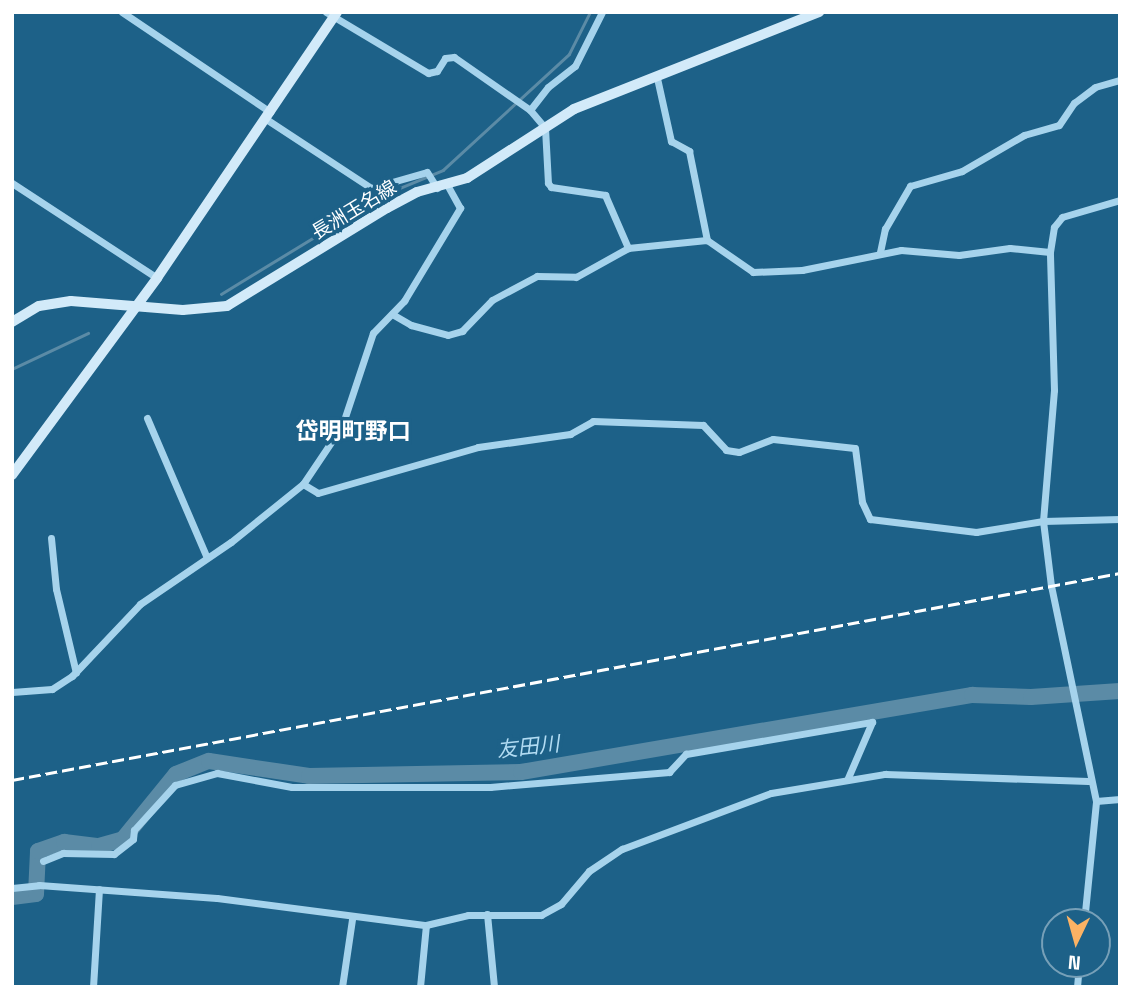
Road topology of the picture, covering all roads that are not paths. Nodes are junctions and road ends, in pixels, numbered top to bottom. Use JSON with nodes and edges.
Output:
{"nodes":[{"id":1,"x":122,"y":12,"type":"edge"},
{"id":2,"x":602,"y":12,"type":"edge"},
{"id":3,"x":819,"y":12,"type":"edge"},
{"id":4,"x":332,"y":14,"type":"edge"},
{"id":5,"x":657,"y":78,"type":"junction"},
{"id":6,"x":1120,"y":80,"type":"edge"},
{"id":7,"x":530,"y":110,"type":"junction"},
{"id":8,"x":268,"y":116,"type":"junction"},
{"id":9,"x":545,"y":128,"type":"junction"},
{"id":10,"x":436,"y":182,"type":"junction"},
{"id":11,"x":12,"y":183,"type":"edge"},
{"id":12,"x":1120,"y":200,"type":"edge"},
{"id":13,"x":707,"y":240,"type":"junction"},
{"id":14,"x":628,"y":248,"type":"junction"},
{"id":15,"x":880,"y":252,"type":"junction"},
{"id":16,"x":1050,"y":252,"type":"junction"},
{"id":17,"x":157,"y":278,"type":"junction"},
{"id":18,"x":136,"y":306,"type":"junction"},
{"id":19,"x":392,"y":314,"type":"junction"},
{"id":20,"x":12,"y":322,"type":"edge"},
{"id":21,"x":147,"y":418,"type":"dead end"},
{"id":22,"x":12,"y":475,"type":"edge"},
{"id":23,"x":303,"y":484,"type":"junction"},
{"id":24,"x":1120,"y":519,"type":"edge"},
{"id":25,"x":1043,"y":521,"type":"junction"},
{"id":26,"x":51,"y":537,"type":"dead end"},
{"id":27,"x":207,"y":558,"type":"junction"},
{"id":28,"x":76,"y":673,"type":"junction"},
{"id":29,"x":12,"y":692,"type":"edge"},
{"id":30,"x":847,"y":780,"type":"junction"},
{"id":31,"x":1088,"y":781,"type":"junction"},
{"id":32,"x":1120,"y":799,"type":"edge"},
{"id":33,"x":1096,"y":801,"type":"junction"},
{"id":34,"x":43,"y":861,"type":"dead end"},
{"id":35,"x":12,"y":888,"type":"edge"},
{"id":36,"x":99,"y":889,"type":"junction"},
{"id":37,"x":1085,"y":908,"type":"edge"},
{"id":38,"x":487,"y":914,"type":"junction"},
{"id":39,"x":352,"y":919,"type":"junction"},
{"id":40,"x":426,"y":925,"type":"junction"},
{"id":41,"x":93,"y":987,"type":"edge"},
{"id":42,"x":342,"y":987,"type":"edge"},
{"id":43,"x":420,"y":987,"type":"edge"},
{"id":44,"x":494,"y":987,"type":"edge"}],
"edges":[{"from":1,"to":8,"type":"street"},
{"from":2,"to":7,"type":"street"},
{"from":3,"to":5,"type":"main road","name":"長洲玉名線"},
{"from":4,"to":7,"type":"street"},
{"from":4,"to":8,"type":"main road"},
{"from":5,"to":9,"type":"main road","name":"長洲玉名線"},
{"from":5,"to":13,"type":"street"},
{"from":6,"to":15,"type":"street"},
{"from":7,"to":9,"type":"street"},
{"from":8,"to":10,"type":"street"},
{"from":8,"to":17,"type":"main road"},
{"from":9,"to":10,"type":"main road","name":"長洲玉名線"},
{"from":9,"to":14,"type":"street"},
{"from":10,"to":18,"type":"main road","name":"長洲玉名線"},
{"from":10,"to":19,"type":"street"},
{"from":11,"to":17,"type":"street"},
{"from":12,"to":16,"type":"street"},
{"from":13,"to":14,"type":"street"},
{"from":13,"to":15,"type":"street"},
{"from":14,"to":19,"type":"street"},
{"from":15,"to":16,"type":"street"},
{"from":16,"to":25,"type":"street"},
{"from":17,"to":18,"type":"main road"},
{"from":18,"to":20,"type":"main road","name":"長洲玉名線"},
{"from":18,"to":22,"type":"main road"},
{"from":19,"to":23,"type":"street"},
{"from":21,"to":27,"type":"street"},
{"from":23,"to":25,"type":"street"},
{"from":23,"to":27,"type":"street"},
{"from":24,"to":25,"type":"street"},
{"from":25,"to":31,"type":"street"},
{"from":26,"to":28,"type":"street"},
{"from":27,"to":28,"type":"street"},
{"from":28,"to":29,"type":"street"},
{"from":30,"to":31,"type":"street"},
{"from":30,"to":34,"type":"street"},
{"from":30,"to":38,"type":"street"},
{"from":31,"to":33,"type":"street"},
{"from":32,"to":33,"type":"street"},
{"from":33,"to":37,"type":"street"},
{"from":35,"to":36,"type":"street"},
{"from":36,"to":39,"type":"street"},
{"from":36,"to":41,"type":"street"},
{"from":38,"to":40,"type":"street"},
{"from":38,"to":44,"type":"street"},
{"from":39,"to":40,"type":"street"},
{"from":39,"to":42,"type":"street"},
{"from":40,"to":43,"type":"street"}]}
